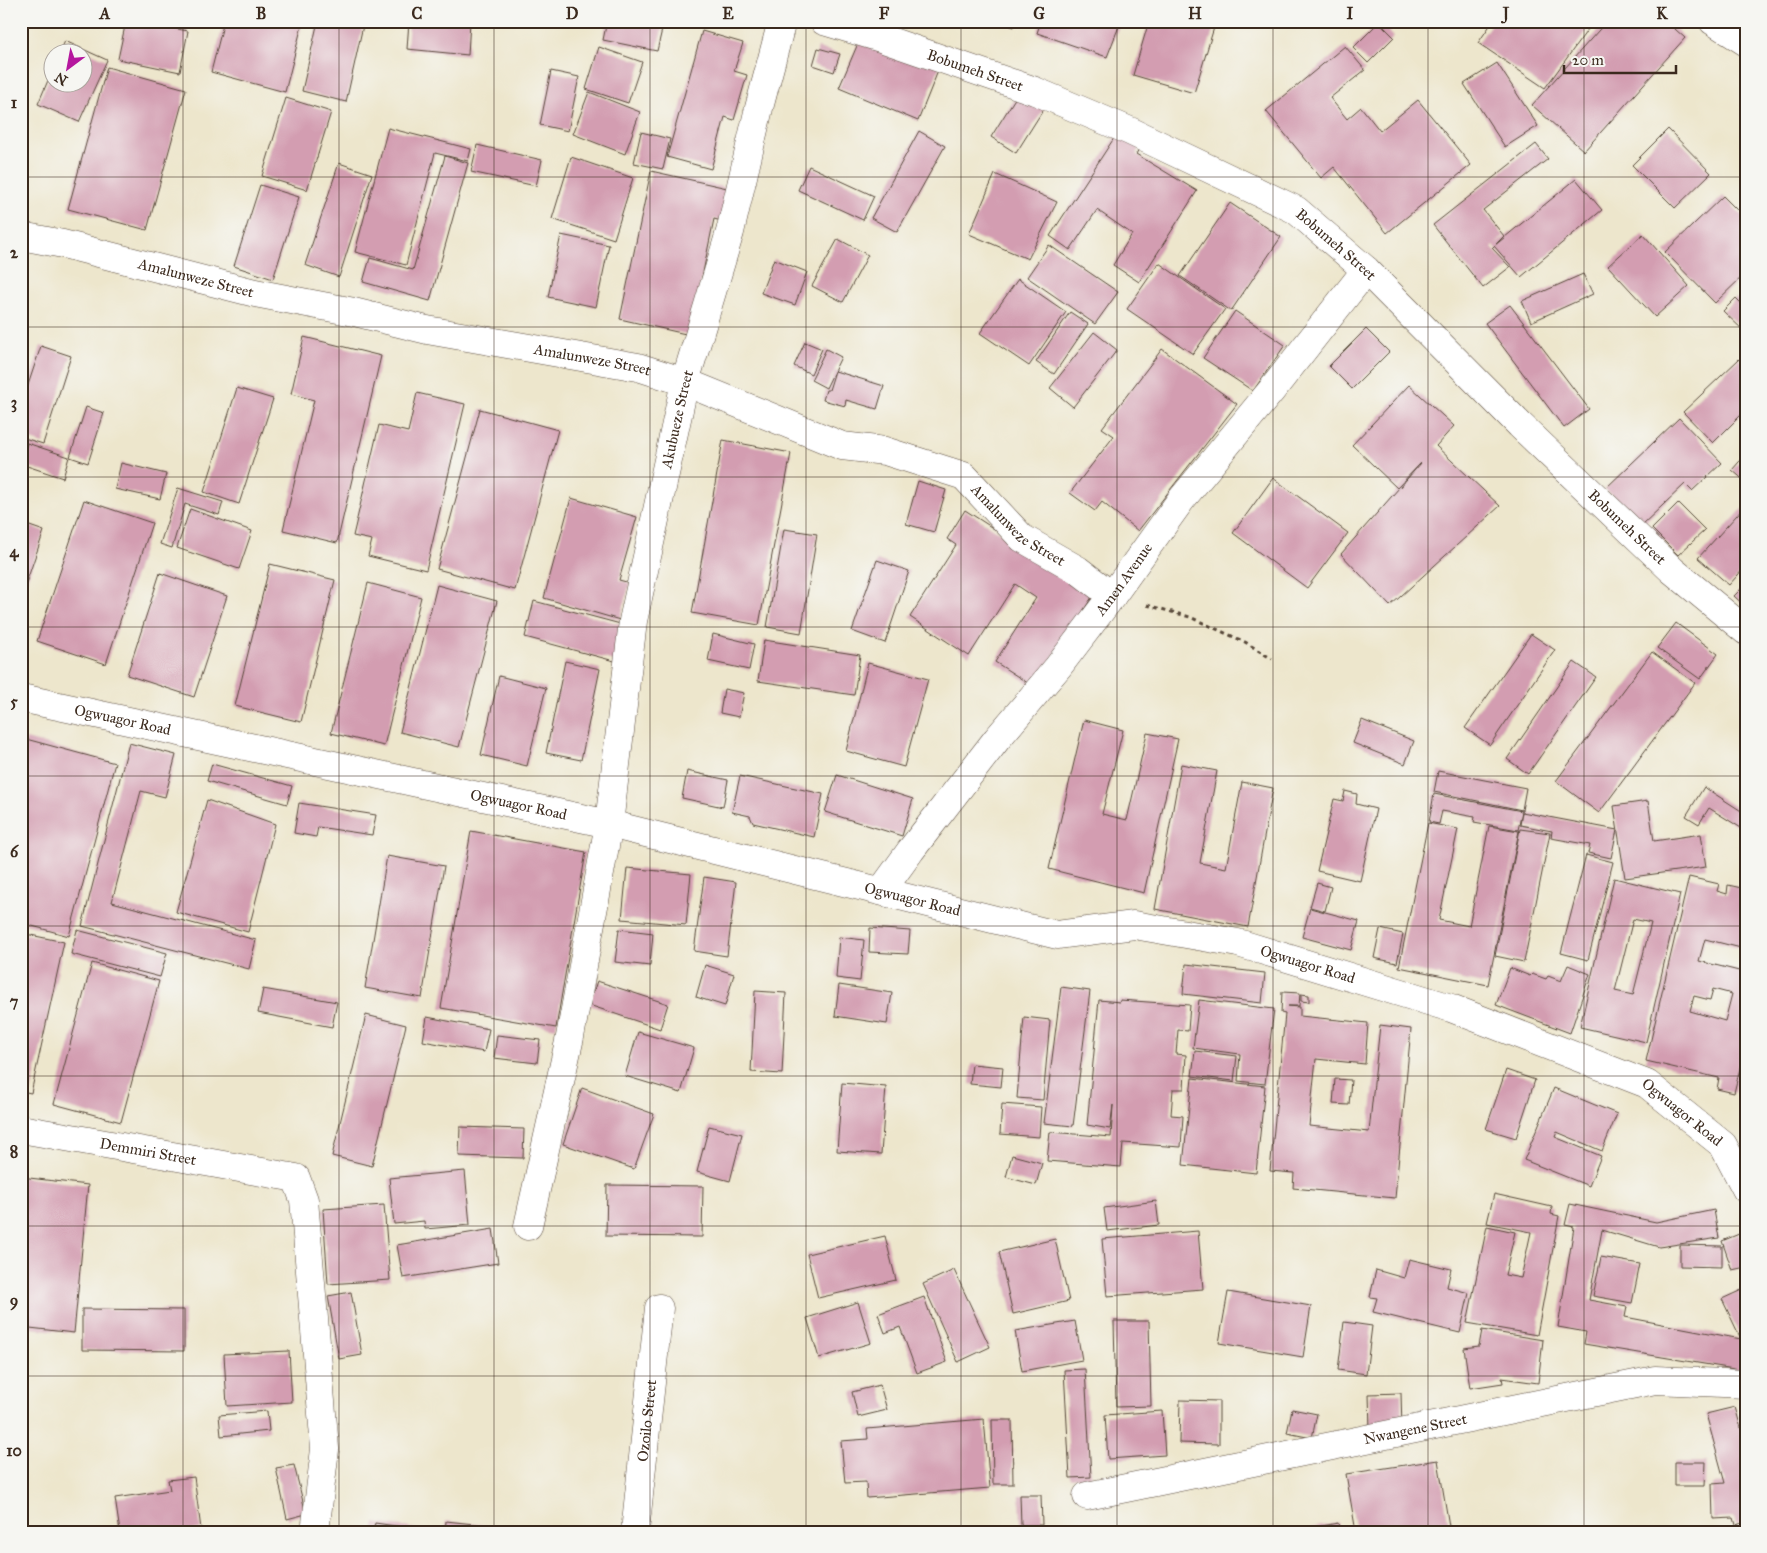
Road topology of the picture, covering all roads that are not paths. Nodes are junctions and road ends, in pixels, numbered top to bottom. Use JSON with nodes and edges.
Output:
{"nodes":[{"id":1,"x":782,"y":21,"type":"edge"},
{"id":2,"x":824,"y":21,"type":"edge"},
{"id":3,"x":1713,"y":21,"type":"edge"},
{"id":4,"x":1746,"y":42,"type":"edge"},
{"id":5,"x":22,"y":239,"type":"edge"},
{"id":6,"x":1366,"y":270,"type":"junction"},
{"id":7,"x":685,"y":382,"type":"junction"},
{"id":8,"x":1112,"y":596,"type":"junction"},
{"id":9,"x":1746,"y":631,"type":"edge"},
{"id":10,"x":21,"y":698,"type":"edge"},
{"id":11,"x":609,"y":824,"type":"junction"},
{"id":12,"x":882,"y":890,"type":"junction"},
{"id":13,"x":21,"y":1129,"type":"edge"},
{"id":14,"x":1746,"y":1190,"type":"edge"},
{"id":15,"x":528,"y":1226,"type":"dead end"},
{"id":16,"x":660,"y":1308,"type":"dead end"},
{"id":17,"x":1746,"y":1384,"type":"edge"},
{"id":18,"x":1087,"y":1496,"type":"dead end"},
{"id":19,"x":315,"y":1532,"type":"edge"},
{"id":20,"x":635,"y":1532,"type":"edge"}],
"edges":[{"from":1,"to":7,"type":"street","name":"Akubueze Street"},
{"from":2,"to":6,"type":"street","name":"Bobumeh Street"},
{"from":3,"to":4,"type":"street"},
{"from":5,"to":7,"type":"street","name":"Amalunweze Street"},
{"from":6,"to":8,"type":"street","name":"Amen Avenue"},
{"from":6,"to":9,"type":"street","name":"Bobumeh Street"},
{"from":7,"to":8,"type":"street","name":"Amalunweze Street"},
{"from":7,"to":11,"type":"street","name":"Akubueze Street"},
{"from":8,"to":12,"type":"street","name":"Amen Avenue"},
{"from":10,"to":11,"type":"street","name":"Ogwuagor Road"},
{"from":11,"to":12,"type":"street","name":"Ogwuagor Road"},
{"from":11,"to":15,"type":"street","name":"Akubueze Street"},
{"from":12,"to":14,"type":"street","name":"Ogwuagor Road"},
{"from":13,"to":19,"type":"street","name":"Demmiri Street"},
{"from":16,"to":20,"type":"street","name":"Ozoilo Street"},
{"from":17,"to":18,"type":"street","name":"Nwangene Street"}]}
